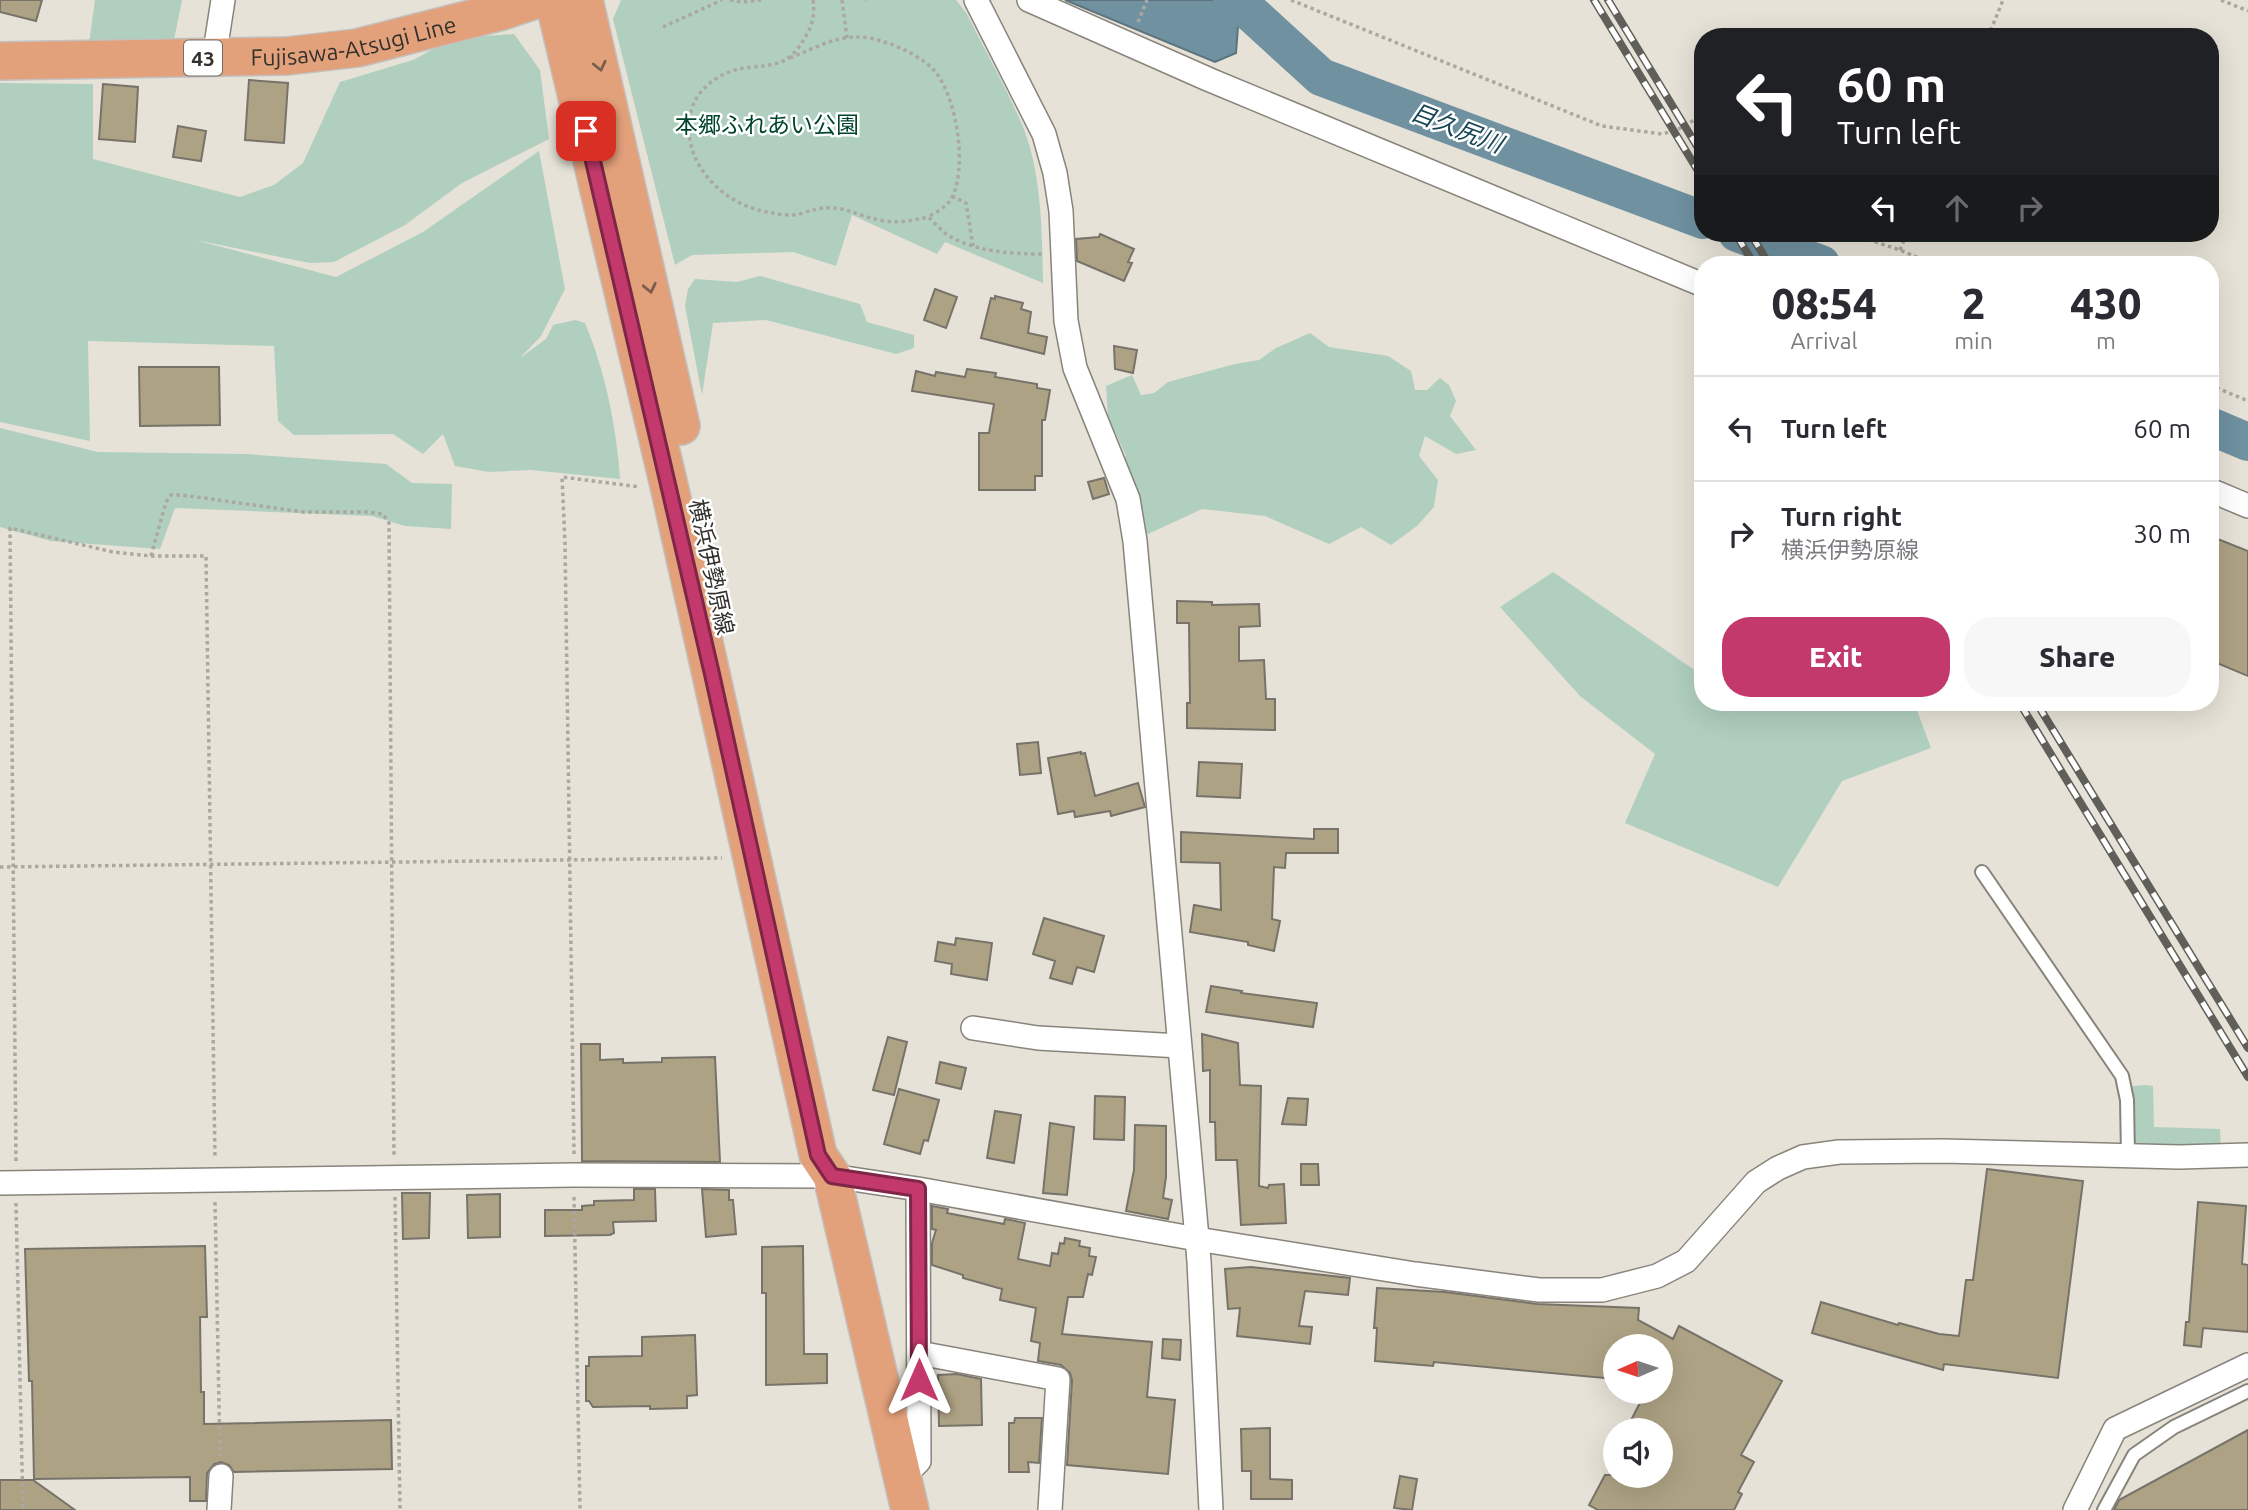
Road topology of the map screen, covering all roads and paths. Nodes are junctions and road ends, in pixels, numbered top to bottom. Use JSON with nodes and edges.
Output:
{"nodes":[{"id":1,"x":223,"y":0,"type":"edge"},
{"id":2,"x":535,"y":0,"type":"edge"},
{"id":3,"x":554,"y":0,"type":"edge"},
{"id":4,"x":584,"y":0,"type":"edge"},
{"id":5,"x":722,"y":0,"type":"edge"},
{"id":6,"x":730,"y":0,"type":"edge"},
{"id":7,"x":762,"y":0,"type":"edge"},
{"id":8,"x":813,"y":0,"type":"edge"},
{"id":9,"x":842,"y":0,"type":"edge"},
{"id":10,"x":976,"y":0,"type":"edge"},
{"id":11,"x":1029,"y":0,"type":"edge"},
{"id":12,"x":1147,"y":0,"type":"edge"},
{"id":13,"x":1291,"y":0,"type":"edge"},
{"id":14,"x":2003,"y":0,"type":"edge"},
{"id":15,"x":2221,"y":0,"type":"edge"},
{"id":16,"x":2248,"y":11,"type":"edge"},
{"id":17,"x":1138,"y":22,"type":"dead end"},
{"id":18,"x":663,"y":27,"type":"dead end"},
{"id":19,"x":1992,"y":28,"type":"edge"},
{"id":20,"x":847,"y":38,"type":"junction"},
{"id":21,"x":214,"y":58,"type":"junction"},
{"id":22,"x":0,"y":61,"type":"edge"},
{"id":23,"x":782,"y":62,"type":"junction"},
{"id":24,"x":1694,"y":120,"type":"edge"},
{"id":25,"x":952,"y":197,"type":"junction"},
{"id":26,"x":928,"y":217,"type":"junction"},
{"id":27,"x":1876,"y":242,"type":"edge"},
{"id":28,"x":1903,"y":242,"type":"edge"},
{"id":29,"x":973,"y":246,"type":"junction"},
{"id":30,"x":1900,"y":250,"type":"junction"},
{"id":31,"x":1051,"y":254,"type":"dead end"},
{"id":32,"x":1914,"y":256,"type":"edge"},
{"id":33,"x":1694,"y":281,"type":"edge"},
{"id":34,"x":2219,"y":389,"type":"edge"},
{"id":35,"x":2248,"y":401,"type":"edge"},
{"id":36,"x":670,"y":490,"type":"junction"},
{"id":37,"x":2219,"y":494,"type":"edge"},
{"id":38,"x":2248,"y":506,"type":"edge"},
{"id":39,"x":151,"y":556,"type":"junction"},
{"id":40,"x":754,"y":858,"type":"junction"},
{"id":41,"x":569,"y":859,"type":"junction"},
{"id":42,"x":390,"y":862,"type":"junction"},
{"id":43,"x":211,"y":864,"type":"junction"},
{"id":44,"x":0,"y":867,"type":"edge"},
{"id":45,"x":14,"y":867,"type":"junction"},
{"id":46,"x":1982,"y":872,"type":"dead end"},
{"id":47,"x":973,"y":1028,"type":"dead end"},
{"id":48,"x":1180,"y":1045,"type":"junction"},
{"id":49,"x":2244,"y":1155,"type":"edge"},
{"id":50,"x":2128,"y":1156,"type":"junction"},
{"id":51,"x":832,"y":1176,"type":"junction"},
{"id":52,"x":394,"y":1177,"type":"junction"},
{"id":53,"x":215,"y":1180,"type":"junction"},
{"id":54,"x":8,"y":1183,"type":"edge"},
{"id":55,"x":918,"y":1189,"type":"junction"},
{"id":56,"x":1197,"y":1239,"type":"junction"},
{"id":57,"x":919,"y":1353,"type":"junction"},
{"id":58,"x":2248,"y":1365,"type":"edge"},
{"id":59,"x":2248,"y":1391,"type":"edge"},
{"id":60,"x":221,"y":1476,"type":"joint"},
{"id":61,"x":906,"y":1494,"type":"edge"},
{"id":62,"x":23,"y":1510,"type":"edge"},
{"id":63,"x":219,"y":1510,"type":"edge"},
{"id":64,"x":400,"y":1510,"type":"edge"},
{"id":65,"x":1050,"y":1510,"type":"edge"},
{"id":66,"x":1211,"y":1510,"type":"edge"},
{"id":67,"x":2075,"y":1510,"type":"edge"},
{"id":68,"x":2104,"y":1510,"type":"edge"}],
"edges":[{"from":1,"to":21,"type":"street"},
{"from":2,"to":21,"type":"main road","name":"Fujisawa-Atsugi Line","number":"43"},
{"from":3,"to":36,"type":"main road","name":"横浜伊勢原線"},
{"from":4,"to":51,"type":"main road","name":"横浜伊勢原線","one_way":true},
{"from":5,"to":18,"type":"path"},
{"from":6,"to":7,"type":"path"},
{"from":8,"to":23,"type":"path"},
{"from":9,"to":20,"type":"path"},
{"from":10,"to":48,"type":"street"},
{"from":11,"to":33,"type":"street"},
{"from":12,"to":17,"type":"path"},
{"from":13,"to":24,"type":"path"},
{"from":14,"to":19,"type":"path"},
{"from":15,"to":16,"type":"path"},
{"from":20,"to":23,"type":"path"},
{"from":20,"to":25,"type":"path"},
{"from":21,"to":22,"type":"main road","name":"Fujisawa-Atsugi Line","number":"43"},
{"from":23,"to":26,"type":"path"},
{"from":25,"to":26,"type":"path"},
{"from":25,"to":29,"type":"path"},
{"from":26,"to":29,"type":"path"},
{"from":27,"to":30,"type":"path"},
{"from":28,"to":30,"type":"path"},
{"from":29,"to":31,"type":"path"},
{"from":30,"to":32,"type":"path"},
{"from":34,"to":35,"type":"path"},
{"from":36,"to":40,"type":"main road","name":"横浜伊勢原線"},
{"from":36,"to":41,"type":"path"},
{"from":37,"to":38,"type":"street"},
{"from":39,"to":42,"type":"path"},
{"from":39,"to":43,"type":"path"},
{"from":39,"to":45,"type":"path"},
{"from":40,"to":41,"type":"path"},
{"from":40,"to":51,"type":"main road","name":"横浜伊勢原線"},
{"from":41,"to":42,"type":"path"},
{"from":42,"to":43,"type":"path"},
{"from":42,"to":52,"type":"path"},
{"from":43,"to":45,"type":"path"},
{"from":43,"to":53,"type":"path"},
{"from":44,"to":45,"type":"path"},
{"from":45,"to":54,"type":"path"},
{"from":46,"to":50,"type":"lane"},
{"from":47,"to":48,"type":"street"},
{"from":48,"to":56,"type":"street"},
{"from":49,"to":50,"type":"street"},
{"from":50,"to":56,"type":"street"},
{"from":51,"to":52,"type":"street"},
{"from":51,"to":55,"type":"street"},
{"from":51,"to":61,"type":"main road","name":"横浜伊勢原線"},
{"from":52,"to":53,"type":"street"},
{"from":52,"to":64,"type":"path"},
{"from":53,"to":54,"type":"street"},
{"from":53,"to":60,"type":"path"},
{"from":54,"to":62,"type":"path"},
{"from":55,"to":56,"type":"street"},
{"from":55,"to":57,"type":"street"},
{"from":56,"to":66,"type":"street"},
{"from":57,"to":61,"type":"street"},
{"from":57,"to":65,"type":"street"},
{"from":58,"to":67,"type":"street"},
{"from":59,"to":68,"type":"lane"},
{"from":60,"to":63,"type":"street"}]}
